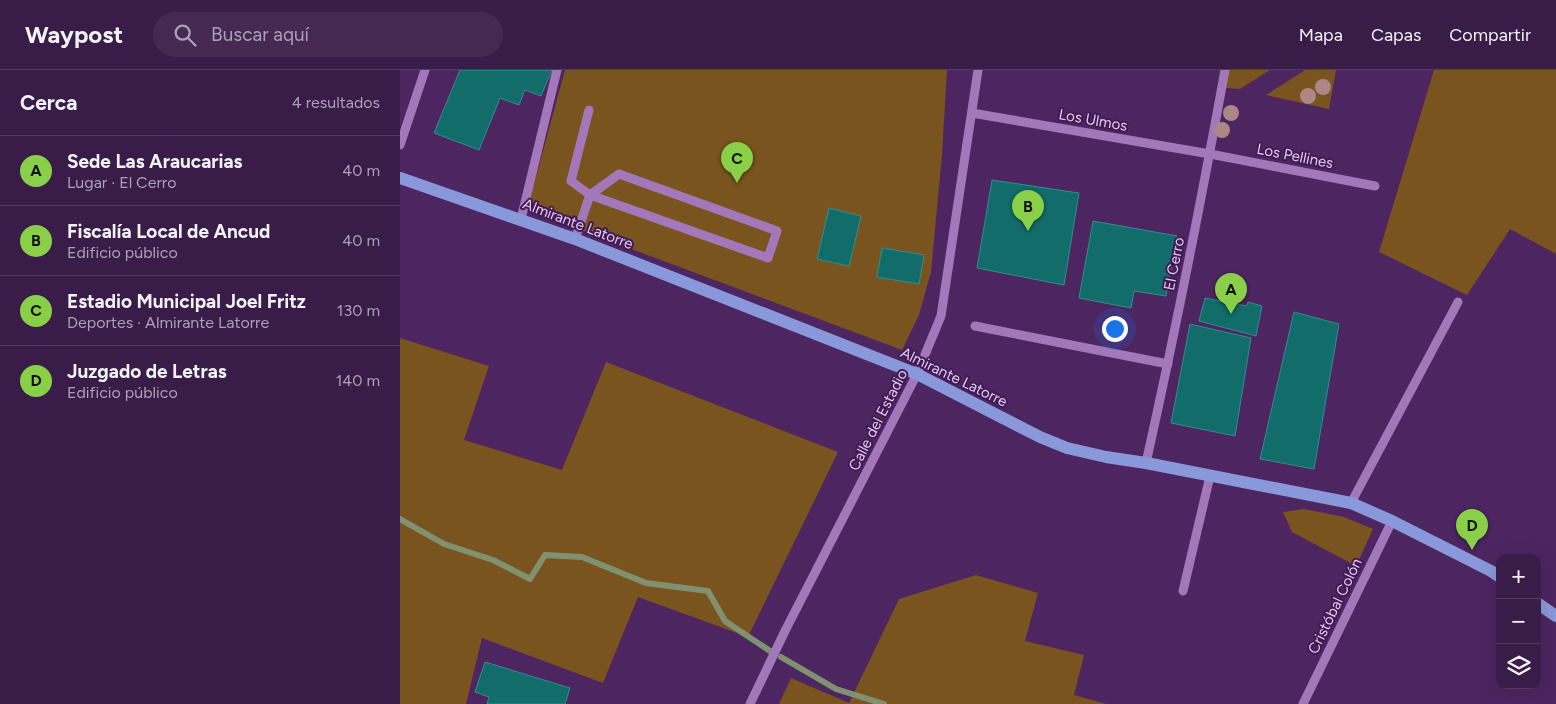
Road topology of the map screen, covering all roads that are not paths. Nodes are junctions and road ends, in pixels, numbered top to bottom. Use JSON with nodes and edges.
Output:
{"nodes":[{"id":1,"x":425,"y":70,"type":"edge"},
{"id":2,"x":557,"y":70,"type":"edge"},
{"id":3,"x":978,"y":70,"type":"edge"},
{"id":4,"x":1225,"y":70,"type":"edge"},
{"id":5,"x":589,"y":110,"type":"dead end"},
{"id":6,"x":972,"y":113,"type":"junction"},
{"id":7,"x":400,"y":145,"type":"edge"},
{"id":8,"x":1210,"y":154,"type":"junction"},
{"id":9,"x":400,"y":178,"type":"edge"},
{"id":10,"x":1375,"y":186,"type":"dead end"},
{"id":11,"x":590,"y":195,"type":"junction"},
{"id":12,"x":521,"y":219,"type":"junction"},
{"id":13,"x":575,"y":239,"type":"junction"},
{"id":14,"x":1458,"y":302,"type":"dead end"},
{"id":15,"x":975,"y":326,"type":"dead end"},
{"id":16,"x":1168,"y":364,"type":"junction"},
{"id":17,"x":917,"y":374,"type":"junction"},
{"id":18,"x":1146,"y":463,"type":"junction"},
{"id":19,"x":1210,"y":476,"type":"junction"},
{"id":20,"x":1351,"y":503,"type":"junction"},
{"id":21,"x":1392,"y":521,"type":"junction"},
{"id":22,"x":1496,"y":574,"type":"edge"},
{"id":23,"x":1184,"y":591,"type":"dead end"},
{"id":24,"x":1541,"y":606,"type":"edge"},
{"id":25,"x":1556,"y":616,"type":"edge"},
{"id":26,"x":750,"y":704,"type":"edge"},
{"id":27,"x":1303,"y":704,"type":"edge"}],
"edges":[{"from":1,"to":7,"type":"street"},
{"from":2,"to":12,"type":"street"},
{"from":3,"to":6,"type":"street","name":"Calle del Estadio"},
{"from":4,"to":8,"type":"street","name":"El Cerro"},
{"from":5,"to":11,"type":"street"},
{"from":6,"to":8,"type":"street","name":"Los Ulmos"},
{"from":6,"to":17,"type":"street","name":"Calle del Estadio"},
{"from":8,"to":10,"type":"street","name":"Los Pellines"},
{"from":8,"to":16,"type":"street","name":"El Cerro"},
{"from":9,"to":12,"type":"main road","name":"Almirante Latorre"},
{"from":11,"to":11,"type":"street"},
{"from":11,"to":13,"type":"street"},
{"from":12,"to":13,"type":"main road","name":"Almirante Latorre"},
{"from":13,"to":17,"type":"main road","name":"Almirante Latorre"},
{"from":14,"to":20,"type":"street"},
{"from":15,"to":16,"type":"street"},
{"from":16,"to":18,"type":"street","name":"El Cerro"},
{"from":17,"to":18,"type":"main road","name":"Almirante Latorre"},
{"from":17,"to":26,"type":"street","name":"Calle del Estadio"},
{"from":18,"to":19,"type":"main road","name":"Almirante Latorre"},
{"from":19,"to":20,"type":"main road","name":"Almirante Latorre"},
{"from":19,"to":23,"type":"street"},
{"from":20,"to":21,"type":"main road","name":"Almirante Latorre"},
{"from":21,"to":22,"type":"main road","name":"Almirante Latorre"},
{"from":21,"to":27,"type":"street","name":"Cristóbal Colón"},
{"from":24,"to":25,"type":"main road"}]}
